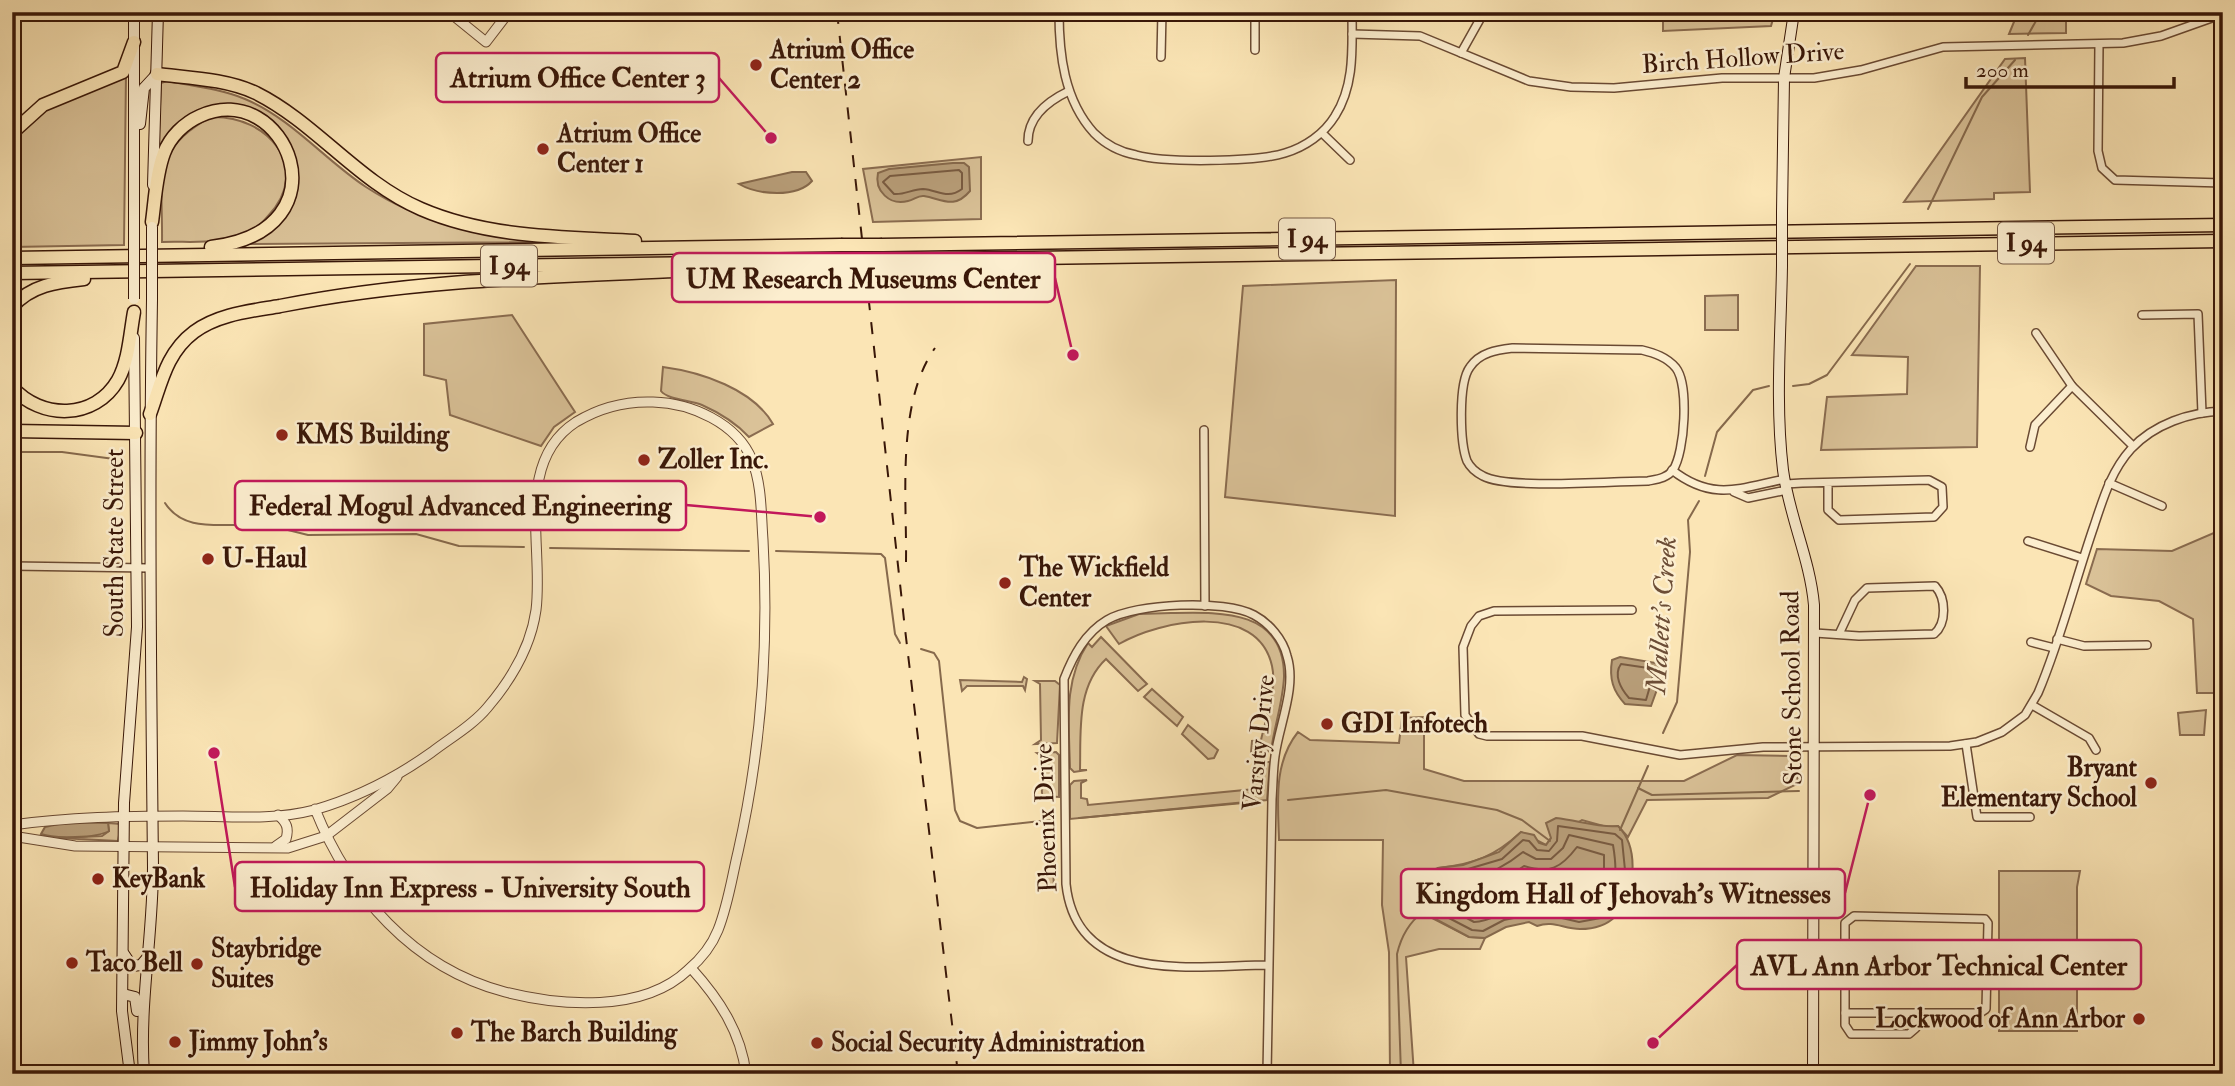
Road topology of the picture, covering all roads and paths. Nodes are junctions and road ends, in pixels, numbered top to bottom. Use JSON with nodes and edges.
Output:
{"nodes":[{"id":1,"x":134,"y":12,"type":"edge"},
{"id":2,"x":158,"y":12,"type":"edge"},
{"id":3,"x":449,"y":12,"type":"edge"},
{"id":4,"x":509,"y":12,"type":"edge"},
{"id":5,"x":1059,"y":12,"type":"edge"},
{"id":6,"x":1161,"y":12,"type":"edge"},
{"id":7,"x":1255,"y":12,"type":"edge"},
{"id":8,"x":1352,"y":12,"type":"edge"},
{"id":9,"x":1484,"y":12,"type":"edge"},
{"id":10,"x":1794,"y":12,"type":"edge"},
{"id":11,"x":2203,"y":12,"type":"edge"},
{"id":12,"x":2223,"y":14,"type":"edge"},
{"id":13,"x":2207,"y":21,"type":"junction"},
{"id":14,"x":1352,"y":34,"type":"junction"},
{"id":15,"x":134,"y":42,"type":"junction"},
{"id":16,"x":2099,"y":44,"type":"junction"},
{"id":17,"x":1255,"y":50,"type":"dead end"},
{"id":18,"x":1461,"y":53,"type":"junction"},
{"id":19,"x":1161,"y":57,"type":"dead end"},
{"id":20,"x":157,"y":74,"type":"junction"},
{"id":21,"x":1784,"y":78,"type":"junction"},
{"id":22,"x":1069,"y":91,"type":"junction"},
{"id":23,"x":12,"y":133,"type":"edge"},
{"id":24,"x":1322,"y":133,"type":"junction"},
{"id":25,"x":1028,"y":141,"type":"dead end"},
{"id":26,"x":135,"y":159,"type":"junction"},
{"id":27,"x":1350,"y":160,"type":"dead end"},
{"id":28,"x":2223,"y":183,"type":"edge"},
{"id":29,"x":152,"y":225,"type":"junction"},
{"id":30,"x":2223,"y":225,"type":"edge"},
{"id":31,"x":2223,"y":241,"type":"edge"},
{"id":32,"x":695,"y":248,"type":"junction"},
{"id":33,"x":12,"y":255,"type":"edge"},
{"id":34,"x":762,"y":262,"type":"junction"},
{"id":35,"x":118,"y":271,"type":"junction"},
{"id":36,"x":12,"y":273,"type":"edge"},
{"id":37,"x":134,"y":305,"type":"junction"},
{"id":38,"x":12,"y":307,"type":"edge"},
{"id":39,"x":2142,"y":315,"type":"dead end"},
{"id":40,"x":2036,"y":333,"type":"dead end"},
{"id":41,"x":2072,"y":386,"type":"junction"},
{"id":42,"x":12,"y":387,"type":"edge"},
{"id":43,"x":2223,"y":411,"type":"edge"},
{"id":44,"x":2202,"y":413,"type":"junction"},
{"id":45,"x":150,"y":414,"type":"junction"},
{"id":46,"x":1204,"y":430,"type":"dead end"},
{"id":47,"x":12,"y":431,"type":"edge"},
{"id":48,"x":136,"y":433,"type":"junction"},
{"id":49,"x":2133,"y":446,"type":"junction"},
{"id":50,"x":2030,"y":447,"type":"dead end"},
{"id":51,"x":1672,"y":470,"type":"junction"},
{"id":52,"x":1828,"y":483,"type":"junction"},
{"id":53,"x":2109,"y":484,"type":"junction"},
{"id":54,"x":1786,"y":485,"type":"junction"},
{"id":55,"x":2162,"y":506,"type":"dead end"},
{"id":56,"x":137,"y":537,"type":"junction"},
{"id":57,"x":149,"y":537,"type":"junction"},
{"id":58,"x":2028,"y":541,"type":"dead end"},
{"id":59,"x":2082,"y":558,"type":"junction"},
{"id":60,"x":12,"y":566,"type":"edge"},
{"id":61,"x":136,"y":568,"type":"junction"},
{"id":62,"x":149,"y":568,"type":"junction"},
{"id":63,"x":1205,"y":606,"type":"junction"},
{"id":64,"x":1632,"y":610,"type":"dead end"},
{"id":65,"x":1815,"y":632,"type":"junction"},
{"id":66,"x":1839,"y":632,"type":"junction"},
{"id":67,"x":2057,"y":639,"type":"junction"},
{"id":68,"x":2031,"y":642,"type":"dead end"},
{"id":69,"x":2147,"y":646,"type":"dead end"},
{"id":70,"x":2054,"y":648,"type":"junction"},
{"id":71,"x":132,"y":702,"type":"junction"},
{"id":72,"x":2032,"y":705,"type":"junction"},
{"id":73,"x":1966,"y":744,"type":"junction"},
{"id":74,"x":1815,"y":748,"type":"junction"},
{"id":75,"x":2096,"y":750,"type":"dead end"},
{"id":76,"x":401,"y":773,"type":"junction"},
{"id":77,"x":151,"y":780,"type":"junction"},
{"id":78,"x":315,"y":809,"type":"junction"},
{"id":79,"x":124,"y":816,"type":"junction"},
{"id":80,"x":152,"y":816,"type":"junction"},
{"id":81,"x":278,"y":816,"type":"junction"},
{"id":82,"x":70,"y":817,"type":"junction"},
{"id":83,"x":2030,"y":817,"type":"dead end"},
{"id":84,"x":12,"y":825,"type":"edge"},
{"id":85,"x":12,"y":835,"type":"edge"},
{"id":86,"x":326,"y":836,"type":"junction"},
{"id":87,"x":39,"y":840,"type":"junction"},
{"id":88,"x":124,"y":848,"type":"junction"},
{"id":89,"x":152,"y":848,"type":"junction"},
{"id":90,"x":272,"y":848,"type":"junction"},
{"id":91,"x":123,"y":950,"type":"junction"},
{"id":92,"x":147,"y":958,"type":"junction"},
{"id":93,"x":1845,"y":960,"type":"junction"},
{"id":94,"x":1269,"y":964,"type":"junction"},
{"id":95,"x":1814,"y":965,"type":"junction"},
{"id":96,"x":691,"y":968,"type":"junction"},
{"id":97,"x":1845,"y":969,"type":"junction"},
{"id":98,"x":122,"y":994,"type":"junction"},
{"id":99,"x":1845,"y":1013,"type":"junction"},
{"id":100,"x":1916,"y":1013,"type":"junction"},
{"id":101,"x":124,"y":1030,"type":"junction"},
{"id":102,"x":142,"y":1041,"type":"junction"},
{"id":103,"x":143,"y":1072,"type":"edge"},
{"id":104,"x":128,"y":1074,"type":"edge"},
{"id":105,"x":746,"y":1074,"type":"edge"},
{"id":106,"x":1266,"y":1074,"type":"edge"},
{"id":107,"x":1813,"y":1074,"type":"edge"}],
"edges":[{"from":1,"to":15,"type":"main road","name":"South State Street"},
{"from":2,"to":20,"type":"main road","name":"South State Street"},
{"from":3,"to":4,"type":"street"},
{"from":5,"to":22,"type":"street"},
{"from":6,"to":19,"type":"street"},
{"from":7,"to":17,"type":"street"},
{"from":8,"to":14,"type":"street"},
{"from":9,"to":18,"type":"street"},
{"from":10,"to":21,"type":"main road","name":"Stone School Road"},
{"from":11,"to":13,"type":"street"},
{"from":12,"to":13,"type":"street","name":"Birch Hollow Drive"},
{"from":13,"to":16,"type":"street","name":"Birch Hollow Drive"},
{"from":14,"to":18,"type":"street","name":"Birch Hollow Drive"},
{"from":14,"to":24,"type":"street"},
{"from":15,"to":23,"type":"highway"},
{"from":15,"to":26,"type":"main road","name":"South State Street"},
{"from":16,"to":21,"type":"street","name":"Birch Hollow Drive"},
{"from":16,"to":28,"type":"street"},
{"from":18,"to":21,"type":"street","name":"Birch Hollow Drive"},
{"from":20,"to":26,"type":"main road"},
{"from":20,"to":29,"type":"main road","name":"South State Street"},
{"from":20,"to":32,"type":"highway"},
{"from":21,"to":54,"type":"main road","name":"Stone School Road","bridge":true},
{"from":22,"to":24,"type":"street"},
{"from":22,"to":25,"type":"street"},
{"from":24,"to":27,"type":"street"},
{"from":26,"to":37,"type":"main road","name":"South State Street","bridge":true},
{"from":29,"to":33,"type":"highway"},
{"from":29,"to":45,"type":"main road","name":"South State Street","bridge":true},
{"from":30,"to":32,"type":"highway","number":"I 94","bridge":true},
{"from":31,"to":34,"type":"highway","number":"I 94","bridge":true},
{"from":32,"to":33,"type":"highway","number":"I 94"},
{"from":34,"to":35,"type":"highway","number":"I 94"},
{"from":34,"to":45,"type":"highway"},
{"from":35,"to":36,"type":"highway","number":"I 94"},
{"from":35,"to":38,"type":"highway"},
{"from":37,"to":42,"type":"highway"},
{"from":37,"to":48,"type":"main road","name":"South State Street"},
{"from":39,"to":44,"type":"street"},
{"from":40,"to":41,"type":"street"},
{"from":41,"to":49,"type":"street"},
{"from":41,"to":50,"type":"street"},
{"from":43,"to":44,"type":"street"},
{"from":44,"to":49,"type":"street"},
{"from":45,"to":48,"type":"main road"},
{"from":45,"to":57,"type":"main road","name":"South State Street"},
{"from":46,"to":63,"type":"street"},
{"from":47,"to":48,"type":"highway"},
{"from":48,"to":56,"type":"main road","name":"South State Street"},
{"from":49,"to":53,"type":"street"},
{"from":51,"to":51,"type":"street"},
{"from":51,"to":54,"type":"street"},
{"from":52,"to":52,"type":"street"},
{"from":52,"to":54,"type":"street"},
{"from":53,"to":55,"type":"street"},
{"from":53,"to":59,"type":"street"},
{"from":54,"to":65,"type":"main road","name":"Stone School Road"},
{"from":56,"to":57,"type":"street"},
{"from":56,"to":61,"type":"main road","name":"South State Street"},
{"from":57,"to":62,"type":"main road","name":"South State Street"},
{"from":58,"to":59,"type":"street"},
{"from":59,"to":67,"type":"street"},
{"from":60,"to":61,"type":"street"},
{"from":61,"to":62,"type":"street"},
{"from":61,"to":71,"type":"main road","name":"South State Street"},
{"from":62,"to":77,"type":"main road","name":"South State Street"},
{"from":63,"to":94,"type":"street","name":"Varsity Drive"},
{"from":63,"to":94,"type":"street","name":"Phoenix Drive"},
{"from":64,"to":74,"type":"street"},
{"from":65,"to":66,"type":"street"},
{"from":65,"to":74,"type":"main road","name":"Stone School Road"},
{"from":66,"to":66,"type":"street"},
{"from":67,"to":69,"type":"street"},
{"from":67,"to":70,"type":"street"},
{"from":68,"to":70,"type":"street"},
{"from":70,"to":72,"type":"street"},
{"from":71,"to":77,"type":"main road"},
{"from":71,"to":79,"type":"main road","name":"South State Street"},
{"from":72,"to":73,"type":"street"},
{"from":72,"to":75,"type":"street"},
{"from":73,"to":74,"type":"street"},
{"from":73,"to":83,"type":"street"},
{"from":74,"to":95,"type":"main road","name":"Stone School Road"},
{"from":76,"to":78,"type":"street"},
{"from":76,"to":86,"type":"street"},
{"from":76,"to":96,"type":"street"},
{"from":77,"to":80,"type":"main road","name":"South State Street"},
{"from":78,"to":81,"type":"street"},
{"from":78,"to":86,"type":"street"},
{"from":79,"to":80,"type":"street"},
{"from":79,"to":82,"type":"street"},
{"from":79,"to":88,"type":"main road","name":"South State Street"},
{"from":80,"to":81,"type":"street"},
{"from":80,"to":89,"type":"main road","name":"South State Street"},
{"from":81,"to":90,"type":"street"},
{"from":82,"to":84,"type":"street"},
{"from":82,"to":87,"type":"street"},
{"from":85,"to":87,"type":"street"},
{"from":86,"to":90,"type":"street"},
{"from":86,"to":96,"type":"street"},
{"from":87,"to":88,"type":"street"},
{"from":88,"to":89,"type":"street"},
{"from":88,"to":91,"type":"main road","name":"South State Street"},
{"from":89,"to":90,"type":"street"},
{"from":89,"to":92,"type":"main road","name":"South State Street"},
{"from":91,"to":92,"type":"main road"},
{"from":91,"to":98,"type":"main road","name":"South State Street"},
{"from":92,"to":102,"type":"main road","name":"South State Street"},
{"from":93,"to":95,"type":"street"},
{"from":93,"to":97,"type":"street"},
{"from":93,"to":100,"type":"street"},
{"from":94,"to":106,"type":"street","name":"Varsity Drive"},
{"from":95,"to":97,"type":"street"},
{"from":95,"to":107,"type":"main road","name":"Stone School Road"},
{"from":96,"to":105,"type":"street"},
{"from":97,"to":99,"type":"street"},
{"from":98,"to":101,"type":"main road","name":"South State Street"},
{"from":98,"to":102,"type":"main road"},
{"from":99,"to":100,"type":"street"},
{"from":99,"to":100,"type":"street"},
{"from":101,"to":103,"type":"main road"},
{"from":101,"to":104,"type":"main road","name":"South State Street"},
{"from":102,"to":103,"type":"main road","name":"South State Street"}]}
